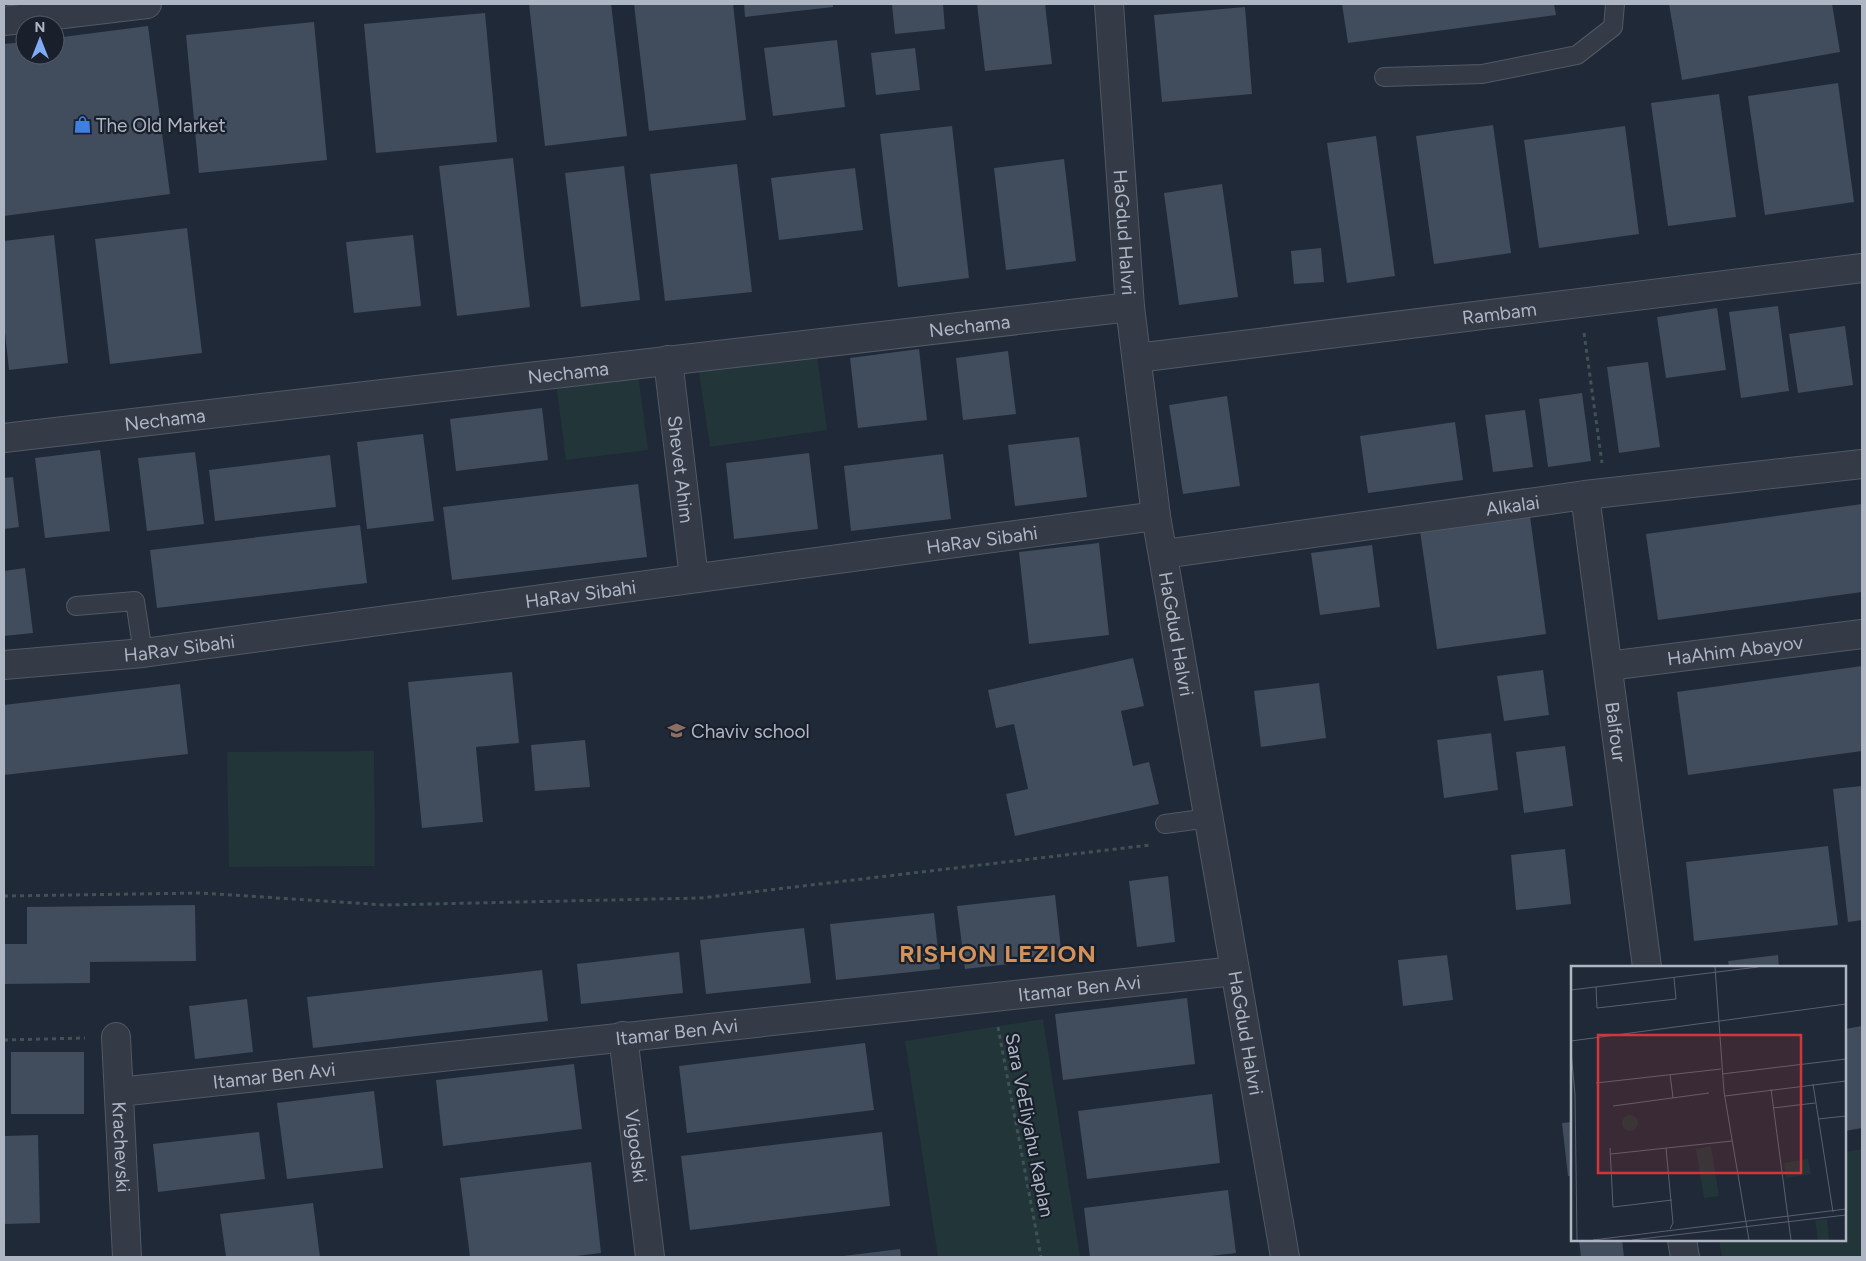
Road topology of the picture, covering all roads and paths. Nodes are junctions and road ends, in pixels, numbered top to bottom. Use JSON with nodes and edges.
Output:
{"nodes":[{"id":1,"x":147,"y":4,"type":"edge"},
{"id":2,"x":1109,"y":4,"type":"edge"},
{"id":3,"x":1615,"y":4,"type":"edge"},
{"id":4,"x":4,"y":20,"type":"edge"},
{"id":5,"x":1384,"y":77,"type":"dead end"},
{"id":6,"x":1862,"y":268,"type":"edge"},
{"id":7,"x":1580,"y":303,"type":"junction"},
{"id":8,"x":1130,"y":307,"type":"junction"},
{"id":9,"x":1137,"y":358,"type":"junction"},
{"id":10,"x":668,"y":360,"type":"junction"},
{"id":11,"x":4,"y":438,"type":"edge"},
{"id":12,"x":1862,"y":464,"type":"edge"},
{"id":13,"x":1596,"y":494,"type":"junction"},
{"id":14,"x":1156,"y":516,"type":"junction"},
{"id":15,"x":1164,"y":554,"type":"junction"},
{"id":16,"x":694,"y":578,"type":"junction"},
{"id":17,"x":76,"y":606,"type":"dead end"},
{"id":18,"x":1862,"y":634,"type":"edge"},
{"id":19,"x":143,"y":653,"type":"junction"},
{"id":20,"x":4,"y":665,"type":"edge"},
{"id":21,"x":1608,"y":666,"type":"junction"},
{"id":22,"x":1209,"y":818,"type":"junction"},
{"id":23,"x":1165,"y":824,"type":"dead end"},
{"id":24,"x":1159,"y":844,"type":"dead end"},
{"id":25,"x":4,"y":896,"type":"edge"},
{"id":26,"x":1647,"y":966,"type":"edge"},
{"id":27,"x":1235,"y":971,"type":"junction"},
{"id":28,"x":992,"y":997,"type":"junction"},
{"id":29,"x":623,"y":1036,"type":"junction"},
{"id":30,"x":116,"y":1037,"type":"joint"},
{"id":31,"x":4,"y":1040,"type":"edge"},
{"id":32,"x":119,"y":1092,"type":"junction"},
{"id":33,"x":1682,"y":1241,"type":"edge"},
{"id":34,"x":126,"y":1257,"type":"edge"},
{"id":35,"x":650,"y":1257,"type":"edge"},
{"id":36,"x":1041,"y":1257,"type":"edge"},
{"id":37,"x":1285,"y":1257,"type":"edge"},
{"id":38,"x":1685,"y":1257,"type":"edge"}],
"edges":[{"from":1,"to":4,"type":"street"},
{"from":2,"to":8,"type":"street","name":"HaGdud HaIvri"},
{"from":3,"to":5,"type":"lane"},
{"from":6,"to":7,"type":"street","name":"Rambam"},
{"from":7,"to":9,"type":"street","name":"Rambam"},
{"from":7,"to":13,"type":"path"},
{"from":8,"to":9,"type":"street","name":"HaGdud HaIvri"},
{"from":8,"to":10,"type":"street","name":"Nechama"},
{"from":9,"to":14,"type":"street","name":"HaGdud HaIvri"},
{"from":10,"to":11,"type":"street","name":"Nechama"},
{"from":10,"to":16,"type":"street","name":"Shevet Ahim"},
{"from":12,"to":13,"type":"street","name":"Alkalai"},
{"from":13,"to":15,"type":"street","name":"Alkalai"},
{"from":13,"to":21,"type":"street","name":"Balfour"},
{"from":14,"to":15,"type":"street","name":"HaGdud HaIvri"},
{"from":14,"to":16,"type":"street","name":"HaRav Sibahi"},
{"from":15,"to":22,"type":"street","name":"HaGdud HaIvri"},
{"from":16,"to":19,"type":"street","name":"HaRav Sibahi"},
{"from":17,"to":19,"type":"lane"},
{"from":18,"to":21,"type":"street","name":"HaAhim Abayov"},
{"from":19,"to":20,"type":"street","name":"HaRav Sibahi"},
{"from":21,"to":26,"type":"street","name":"Balfour"},
{"from":22,"to":23,"type":"lane"},
{"from":22,"to":27,"type":"street","name":"HaGdud HaIvri"},
{"from":24,"to":25,"type":"path"},
{"from":27,"to":28,"type":"street","name":"Itamar Ben Avi"},
{"from":27,"to":37,"type":"street","name":"HaGdud HaIvri"},
{"from":28,"to":29,"type":"street","name":"Itamar Ben Avi"},
{"from":28,"to":36,"type":"path","name":"Sara VeEliyahu Kaplan"},
{"from":29,"to":32,"type":"street","name":"Itamar Ben Avi"},
{"from":29,"to":35,"type":"street","name":"Vigodski"},
{"from":30,"to":31,"type":"path"},
{"from":30,"to":32,"type":"street","name":"Krachevski"},
{"from":32,"to":34,"type":"street","name":"Krachevski"},
{"from":33,"to":38,"type":"street"}]}
